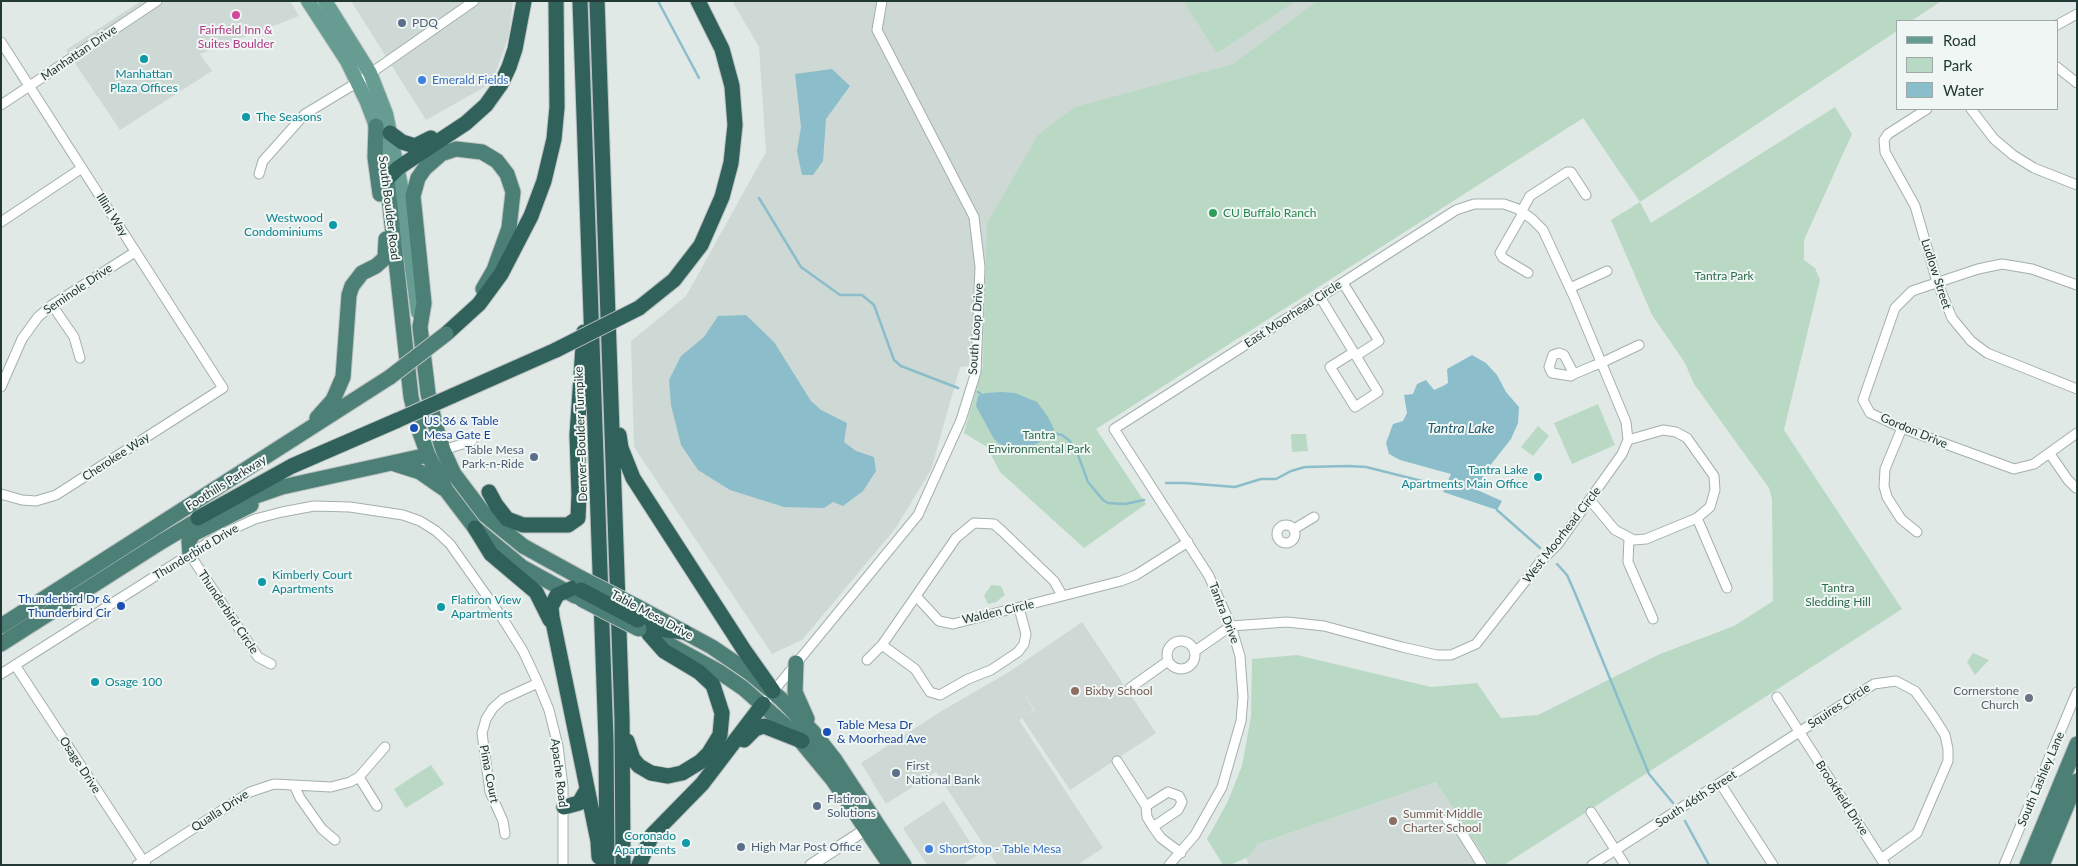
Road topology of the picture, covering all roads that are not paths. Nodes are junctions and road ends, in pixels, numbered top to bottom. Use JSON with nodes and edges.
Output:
{"nodes":[{"id":1,"x":157,"y":1,"type":"edge"},
{"id":2,"x":308,"y":1,"type":"edge"},
{"id":3,"x":324,"y":1,"type":"edge"},
{"id":4,"x":474,"y":1,"type":"edge"},
{"id":5,"x":524,"y":1,"type":"edge"},
{"id":6,"x":556,"y":1,"type":"edge"},
{"id":7,"x":580,"y":1,"type":"edge"},
{"id":8,"x":597,"y":1,"type":"edge"},
{"id":9,"x":698,"y":1,"type":"edge"},
{"id":10,"x":882,"y":1,"type":"edge"},
{"id":11,"x":2077,"y":14,"type":"edge"},
{"id":12,"x":2058,"y":24,"type":"edge"},
{"id":13,"x":1,"y":42,"type":"edge"},
{"id":14,"x":2058,"y":67,"type":"edge"},
{"id":15,"x":370,"y":73,"type":"junction"},
{"id":16,"x":358,"y":82,"type":"junction"},
{"id":17,"x":2077,"y":83,"type":"edge"},
{"id":18,"x":31,"y":86,"type":"junction"},
{"id":19,"x":1,"y":105,"type":"edge"},
{"id":20,"x":1924,"y":110,"type":"edge"},
{"id":21,"x":1972,"y":110,"type":"edge"},
{"id":22,"x":466,"y":123,"type":"junction"},
{"id":23,"x":376,"y":126,"type":"junction"},
{"id":24,"x":390,"y":133,"type":"junction"},
{"id":25,"x":82,"y":168,"type":"junction"},
{"id":26,"x":259,"y":174,"type":"dead end"},
{"id":27,"x":392,"y":174,"type":"junction"},
{"id":28,"x":2077,"y":185,"type":"edge"},
{"id":29,"x":1586,"y":195,"type":"dead end"},
{"id":30,"x":1522,"y":212,"type":"junction"},
{"id":31,"x":1,"y":222,"type":"edge"},
{"id":32,"x":136,"y":252,"type":"junction"},
{"id":33,"x":589,"y":260,"type":"junction"},
{"id":34,"x":1607,"y":271,"type":"dead end"},
{"id":35,"x":1528,"y":273,"type":"dead end"},
{"id":36,"x":1937,"y":282,"type":"junction"},
{"id":37,"x":1343,"y":283,"type":"junction"},
{"id":38,"x":2077,"y":285,"type":"edge"},
{"id":39,"x":1570,"y":288,"type":"junction"},
{"id":40,"x":1320,"y":298,"type":"junction"},
{"id":41,"x":52,"y":305,"type":"junction"},
{"id":42,"x":420,"y":327,"type":"junction"},
{"id":43,"x":446,"y":334,"type":"junction"},
{"id":44,"x":1639,"y":345,"type":"dead end"},
{"id":45,"x":1355,"y":354,"type":"junction"},
{"id":46,"x":80,"y":358,"type":"dead end"},
{"id":47,"x":1601,"y":363,"type":"junction"},
{"id":48,"x":609,"y":369,"type":"junction"},
{"id":49,"x":1574,"y":374,"type":"dead end"},
{"id":50,"x":1,"y":387,"type":"edge"},
{"id":51,"x":222,"y":388,"type":"joint"},
{"id":52,"x":2077,"y":389,"type":"edge"},
{"id":53,"x":1902,"y":428,"type":"junction"},
{"id":54,"x":1114,"y":429,"type":"joint"},
{"id":55,"x":2077,"y":433,"type":"edge"},
{"id":56,"x":472,"y":440,"type":"dead end"},
{"id":57,"x":1628,"y":440,"type":"junction"},
{"id":58,"x":284,"y":446,"type":"junction"},
{"id":59,"x":443,"y":450,"type":"junction"},
{"id":60,"x":2050,"y":454,"type":"junction"},
{"id":61,"x":428,"y":455,"type":"junction"},
{"id":62,"x":391,"y":464,"type":"junction"},
{"id":63,"x":320,"y":480,"type":"junction"},
{"id":64,"x":2076,"y":488,"type":"edge"},
{"id":65,"x":446,"y":490,"type":"junction"},
{"id":66,"x":1,"y":494,"type":"edge"},
{"id":67,"x":1590,"y":500,"type":"junction"},
{"id":68,"x":1314,"y":517,"type":"dead end"},
{"id":69,"x":198,"y":518,"type":"junction"},
{"id":70,"x":1697,"y":518,"type":"junction"},
{"id":71,"x":493,"y":522,"type":"junction"},
{"id":72,"x":475,"y":528,"type":"junction"},
{"id":73,"x":1294,"y":529,"type":"dead end"},
{"id":74,"x":1917,"y":532,"type":"dead end"},
{"id":75,"x":1629,"y":538,"type":"junction"},
{"id":76,"x":1188,"y":542,"type":"junction"},
{"id":77,"x":190,"y":555,"type":"junction"},
{"id":78,"x":1727,"y":588,"type":"dead end"},
{"id":79,"x":581,"y":589,"type":"junction"},
{"id":80,"x":564,"y":590,"type":"junction"},
{"id":81,"x":1062,"y":595,"type":"junction"},
{"id":82,"x":916,"y":596,"type":"junction"},
{"id":83,"x":1019,"y":608,"type":"junction"},
{"id":84,"x":1653,"y":620,"type":"dead end"},
{"id":85,"x":641,"y":622,"type":"junction"},
{"id":86,"x":1,"y":626,"type":"edge"},
{"id":87,"x":1231,"y":626,"type":"junction"},
{"id":88,"x":554,"y":629,"type":"junction"},
{"id":89,"x":1,"y":644,"type":"edge"},
{"id":90,"x":882,"y":645,"type":"junction"},
{"id":91,"x":1195,"y":650,"type":"junction"},
{"id":92,"x":867,"y":660,"type":"dead end"},
{"id":93,"x":1168,"y":661,"type":"junction"},
{"id":94,"x":796,"y":663,"type":"junction"},
{"id":95,"x":271,"y":664,"type":"dead end"},
{"id":96,"x":15,"y":665,"type":"junction"},
{"id":97,"x":1,"y":674,"type":"edge"},
{"id":98,"x":538,"y":683,"type":"junction"},
{"id":99,"x":1130,"y":688,"type":"dead end"},
{"id":100,"x":773,"y":691,"type":"junction"},
{"id":101,"x":2077,"y":692,"type":"edge"},
{"id":102,"x":1777,"y":697,"type":"dead end"},
{"id":103,"x":764,"y":704,"type":"junction"},
{"id":104,"x":622,"y":718,"type":"junction"},
{"id":105,"x":1799,"y":732,"type":"junction"},
{"id":106,"x":807,"y":737,"type":"junction"},
{"id":107,"x":2077,"y":744,"type":"edge"},
{"id":108,"x":385,"y":747,"type":"dead end"},
{"id":109,"x":722,"y":759,"type":"junction"},
{"id":110,"x":1117,"y":761,"type":"dead end"},
{"id":111,"x":359,"y":777,"type":"junction"},
{"id":112,"x":2077,"y":781,"type":"edge"},
{"id":113,"x":1720,"y":783,"type":"junction"},
{"id":114,"x":296,"y":786,"type":"junction"},
{"id":115,"x":586,"y":791,"type":"junction"},
{"id":116,"x":377,"y":806,"type":"dead end"},
{"id":117,"x":1146,"y":806,"type":"junction"},
{"id":118,"x":564,"y":807,"type":"junction"},
{"id":119,"x":1591,"y":812,"type":"dead end"},
{"id":120,"x":1447,"y":820,"type":"dead end"},
{"id":121,"x":871,"y":825,"type":"junction"},
{"id":122,"x":1153,"y":827,"type":"junction"},
{"id":123,"x":505,"y":834,"type":"dead end"},
{"id":124,"x":336,"y":840,"type":"dead end"},
{"id":125,"x":1616,"y":850,"type":"junction"},
{"id":126,"x":1181,"y":853,"type":"junction"},
{"id":127,"x":1883,"y":862,"type":"edge"},
{"id":128,"x":142,"y":863,"type":"edge"},
{"id":129,"x":563,"y":865,"type":"edge"},
{"id":130,"x":599,"y":865,"type":"edge"},
{"id":131,"x":607,"y":865,"type":"edge"},
{"id":132,"x":624,"y":865,"type":"edge"},
{"id":133,"x":639,"y":865,"type":"edge"},
{"id":134,"x":811,"y":865,"type":"edge"},
{"id":135,"x":890,"y":865,"type":"edge"},
{"id":136,"x":904,"y":865,"type":"edge"},
{"id":137,"x":1169,"y":865,"type":"edge"},
{"id":138,"x":1482,"y":865,"type":"edge"},
{"id":139,"x":1592,"y":865,"type":"edge"},
{"id":140,"x":1625,"y":865,"type":"edge"},
{"id":141,"x":1773,"y":865,"type":"edge"},
{"id":142,"x":2004,"y":865,"type":"edge"},
{"id":143,"x":2027,"y":865,"type":"edge"},
{"id":144,"x":2042,"y":865,"type":"edge"}],
"edges":[{"from":1,"to":18,"type":"street","name":"Manhattan Drive"},
{"from":2,"to":16,"type":"main road","name":"South Boulder Road"},
{"from":3,"to":15,"type":"main road","name":"South Boulder Road"},
{"from":4,"to":15,"type":"street"},
{"from":5,"to":22,"type":"highway"},
{"from":6,"to":43,"type":"highway"},
{"from":7,"to":33,"type":"highway","name":"Denver–Boulder Turnpike"},
{"from":8,"to":48,"type":"highway"},
{"from":9,"to":69,"type":"highway","bridge":true},
{"from":10,"to":94,"type":"street","name":"South Loop Drive"},
{"from":11,"to":12,"type":"street"},
{"from":13,"to":18,"type":"street","name":"Illini Way"},
{"from":14,"to":17,"type":"street"},
{"from":15,"to":16,"type":"street"},
{"from":15,"to":24,"type":"main road","name":"South Boulder Road"},
{"from":16,"to":23,"type":"main road","name":"South Boulder Road"},
{"from":16,"to":26,"type":"street"},
{"from":18,"to":19,"type":"street","name":"Manhattan Drive"},
{"from":18,"to":25,"type":"street","name":"Illini Way"},
{"from":20,"to":36,"type":"street","name":"Ludlow Street"},
{"from":21,"to":28,"type":"street"},
{"from":22,"to":24,"type":"highway"},
{"from":22,"to":27,"type":"highway"},
{"from":23,"to":27,"type":"main road","name":"South Boulder Road"},
{"from":23,"to":58,"type":"highway"},
{"from":24,"to":27,"type":"main road","name":"South Boulder Road"},
{"from":25,"to":31,"type":"street"},
{"from":25,"to":32,"type":"street","name":"Illini Way"},
{"from":27,"to":42,"type":"main road","name":"South Boulder Road"},
{"from":27,"to":61,"type":"highway","name":"South Boulder Road"},
{"from":29,"to":30,"type":"street"},
{"from":30,"to":35,"type":"street"},
{"from":30,"to":37,"type":"street","name":"East Moorhead Circle"},
{"from":30,"to":39,"type":"street"},
{"from":32,"to":41,"type":"street","name":"Seminole Drive"},
{"from":32,"to":51,"type":"street","name":"Illini Way"},
{"from":33,"to":71,"type":"highway"},
{"from":33,"to":131,"type":"highway","name":"Denver–Boulder Turnpike"},
{"from":34,"to":39,"type":"street"},
{"from":36,"to":38,"type":"street"},
{"from":36,"to":52,"type":"street","name":"Ludlow Street"},
{"from":36,"to":53,"type":"street","name":"Gordon Drive"},
{"from":37,"to":40,"type":"street","name":"East Moorhead Circle"},
{"from":37,"to":45,"type":"street"},
{"from":39,"to":47,"type":"street"},
{"from":40,"to":45,"type":"street"},
{"from":40,"to":54,"type":"street","name":"East Moorhead Circle"},
{"from":41,"to":46,"type":"street"},
{"from":41,"to":50,"type":"street","name":"Seminole Drive"},
{"from":42,"to":43,"type":"highway","name":"Foothills Parkway"},
{"from":42,"to":59,"type":"highway","name":"South Boulder Road"},
{"from":43,"to":58,"type":"highway","name":"Foothills Parkway","bridge":true},
{"from":44,"to":47,"type":"street"},
{"from":45,"to":45,"type":"street"},
{"from":47,"to":49,"type":"street"},
{"from":47,"to":57,"type":"street"},
{"from":48,"to":100,"type":"highway"},
{"from":48,"to":104,"type":"highway"},
{"from":51,"to":66,"type":"street","name":"Cherokee Way"},
{"from":53,"to":60,"type":"street","name":"Gordon Drive"},
{"from":53,"to":74,"type":"street"},
{"from":54,"to":76,"type":"street","name":"Tantra Drive"},
{"from":55,"to":60,"type":"street","name":"Gordon Drive"},
{"from":56,"to":59,"type":"street"},
{"from":57,"to":67,"type":"street","name":"West Moorhead Circle"},
{"from":57,"to":70,"type":"street"},
{"from":58,"to":86,"type":"highway","name":"Foothills Parkway"},
{"from":59,"to":61,"type":"street"},
{"from":59,"to":71,"type":"highway"},
{"from":60,"to":64,"type":"street"},
{"from":61,"to":62,"type":"highway"},
{"from":61,"to":65,"type":"highway"},
{"from":62,"to":63,"type":"highway"},
{"from":62,"to":65,"type":"highway"},
{"from":63,"to":69,"type":"highway","name":"Foothills Parkway"},
{"from":63,"to":77,"type":"highway"},
{"from":65,"to":72,"type":"highway"},
{"from":67,"to":75,"type":"street"},
{"from":67,"to":87,"type":"street","name":"West Moorhead Circle"},
{"from":68,"to":73,"type":"street"},
{"from":69,"to":89,"type":"highway","name":"Foothills Parkway"},
{"from":70,"to":75,"type":"street"},
{"from":70,"to":78,"type":"street"},
{"from":71,"to":79,"type":"highway"},
{"from":72,"to":80,"type":"highway"},
{"from":72,"to":88,"type":"highway"},
{"from":75,"to":84,"type":"street"},
{"from":76,"to":81,"type":"street","name":"Walden Circle"},
{"from":76,"to":87,"type":"street","name":"Tantra Drive"},
{"from":77,"to":95,"type":"street","name":"Thunderbird Circle"},
{"from":77,"to":96,"type":"street","name":"Thunderbird Drive"},
{"from":77,"to":98,"type":"street","name":"Thunderbird Drive"},
{"from":79,"to":80,"type":"highway"},
{"from":79,"to":85,"type":"highway","bridge":true},
{"from":80,"to":88,"type":"highway"},
{"from":81,"to":82,"type":"street"},
{"from":81,"to":83,"type":"street","name":"Walden Circle"},
{"from":82,"to":83,"type":"street","name":"Walden Circle"},
{"from":82,"to":90,"type":"street"},
{"from":83,"to":90,"type":"street"},
{"from":85,"to":100,"type":"highway","name":"Table Mesa Drive"},
{"from":85,"to":103,"type":"highway","name":"Table Mesa Drive"},
{"from":85,"to":104,"type":"highway"},
{"from":87,"to":91,"type":"street"},
{"from":87,"to":126,"type":"street","name":"Tantra Drive"},
{"from":88,"to":115,"type":"highway"},
{"from":90,"to":92,"type":"street"},
{"from":91,"to":93,"type":"street"},
{"from":91,"to":93,"type":"street"},
{"from":93,"to":99,"type":"street"},
{"from":94,"to":100,"type":"street","name":"South Loop Drive"},
{"from":94,"to":106,"type":"highway"},
{"from":96,"to":97,"type":"street","name":"Thunderbird Drive"},
{"from":96,"to":128,"type":"street","name":"Osage Drive"},
{"from":98,"to":118,"type":"street","name":"Apache Road"},
{"from":98,"to":123,"type":"street","name":"Pima Court"},
{"from":100,"to":103,"type":"street","name":"South Loop Drive"},
{"from":100,"to":106,"type":"highway","name":"Table Mesa Drive"},
{"from":101,"to":142,"type":"street","name":"South Lashley Lane"},
{"from":102,"to":105,"type":"street","name":"Brookfield Drive"},
{"from":103,"to":106,"type":"highway","name":"Table Mesa Drive"},
{"from":103,"to":109,"type":"highway"},
{"from":104,"to":132,"type":"highway"},
{"from":105,"to":113,"type":"street","name":"South 46th Street"},
{"from":105,"to":127,"type":"street","name":"Brookfield Drive"},
{"from":105,"to":127,"type":"street","name":"Squires Circle"},
{"from":106,"to":109,"type":"highway"},
{"from":106,"to":121,"type":"highway","name":"Table Mesa Drive"},
{"from":107,"to":143,"type":"highway"},
{"from":108,"to":111,"type":"street","name":"Qualla Drive"},
{"from":109,"to":133,"type":"highway"},
{"from":110,"to":117,"type":"street"},
{"from":111,"to":114,"type":"street","name":"Qualla Drive"},
{"from":111,"to":116,"type":"street"},
{"from":112,"to":144,"type":"highway"},
{"from":113,"to":125,"type":"street","name":"South 46th Street"},
{"from":113,"to":141,"type":"street"},
{"from":114,"to":124,"type":"street"},
{"from":114,"to":128,"type":"street","name":"Qualla Drive"},
{"from":115,"to":118,"type":"highway"},
{"from":115,"to":130,"type":"highway"},
{"from":117,"to":122,"type":"street"},
{"from":117,"to":122,"type":"street"},
{"from":118,"to":129,"type":"street","name":"Apache Road"},
{"from":119,"to":125,"type":"street"},
{"from":120,"to":138,"type":"street"},
{"from":121,"to":134,"type":"street"},
{"from":121,"to":135,"type":"highway","name":"Table Mesa Drive"},
{"from":121,"to":136,"type":"highway","name":"Table Mesa Drive"},
{"from":122,"to":126,"type":"street"},
{"from":125,"to":139,"type":"street","name":"South 46th Street"},
{"from":125,"to":140,"type":"street"},
{"from":126,"to":137,"type":"street","name":"Tantra Drive"}]}
